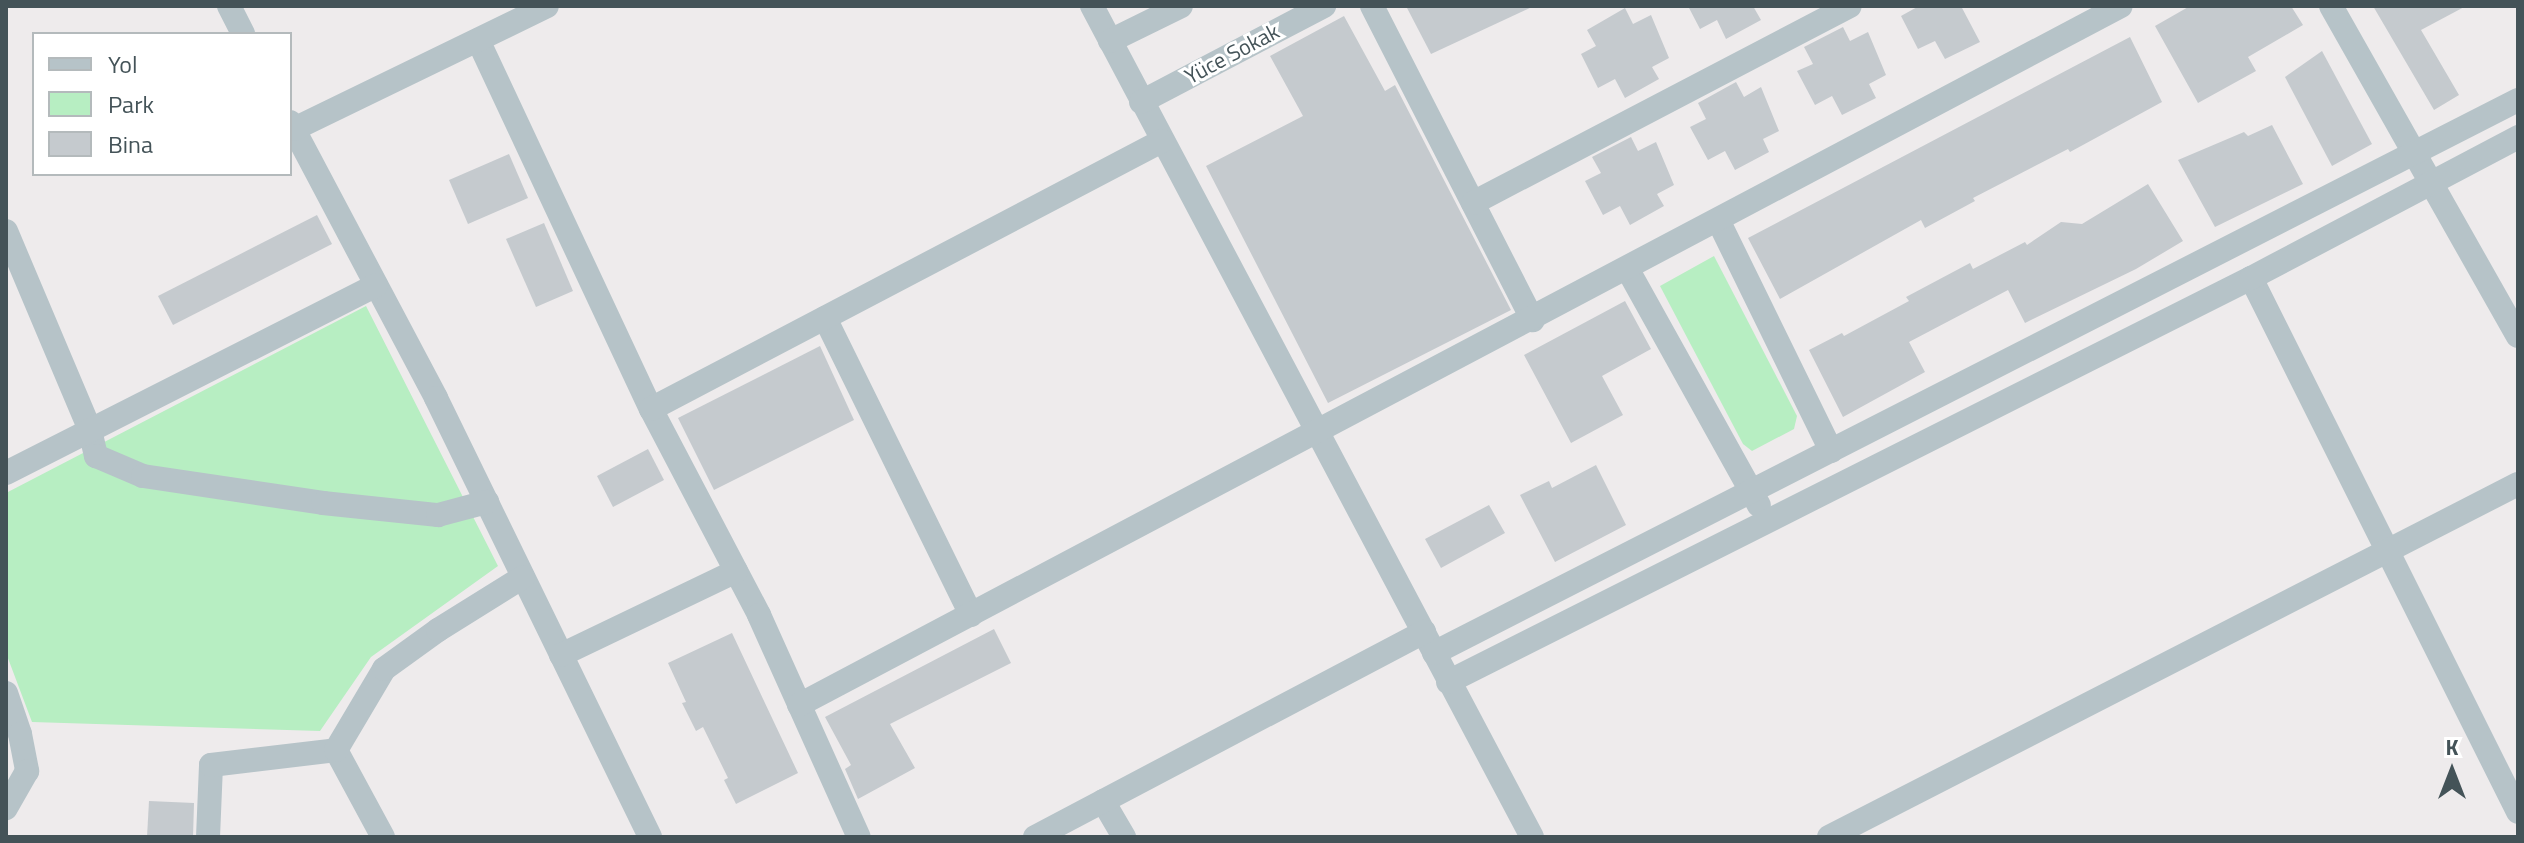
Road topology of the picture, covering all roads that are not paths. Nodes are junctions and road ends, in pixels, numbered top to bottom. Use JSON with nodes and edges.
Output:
{"nodes":[{"id":1,"x":229,"y":6,"type":"edge"},
{"id":2,"x":547,"y":6,"type":"edge"},
{"id":3,"x":1092,"y":6,"type":"edge"},
{"id":4,"x":1181,"y":6,"type":"edge"},
{"id":5,"x":1324,"y":6,"type":"edge"},
{"id":6,"x":1372,"y":6,"type":"edge"},
{"id":7,"x":1850,"y":6,"type":"edge"},
{"id":8,"x":2121,"y":6,"type":"edge"},
{"id":9,"x":2331,"y":6,"type":"edge"},
{"id":10,"x":2094,"y":13,"type":"edge"},
{"id":11,"x":242,"y":32,"type":"edge"},
{"id":12,"x":478,"y":40,"type":"junction"},
{"id":13,"x":1110,"y":41,"type":"junction"},
{"id":14,"x":2518,"y":100,"type":"edge"},
{"id":15,"x":1141,"y":102,"type":"junction"},
{"id":16,"x":292,"y":125,"type":"edge"},
{"id":17,"x":2518,"y":137,"type":"edge"},
{"id":18,"x":1162,"y":141,"type":"junction"},
{"id":19,"x":2412,"y":154,"type":"junction"},
{"id":20,"x":2429,"y":185,"type":"junction"},
{"id":21,"x":1473,"y":203,"type":"junction"},
{"id":22,"x":1719,"y":222,"type":"junction"},
{"id":23,"x":6,"y":231,"type":"edge"},
{"id":24,"x":1628,"y":270,"type":"junction"},
{"id":25,"x":2251,"y":278,"type":"junction"},
{"id":26,"x":376,"y":285,"type":"junction"},
{"id":27,"x":825,"y":318,"type":"junction"},
{"id":28,"x":1533,"y":320,"type":"junction"},
{"id":29,"x":2518,"y":336,"type":"edge"},
{"id":30,"x":651,"y":409,"type":"junction"},
{"id":31,"x":90,"y":430,"type":"junction"},
{"id":32,"x":1318,"y":432,"type":"junction"},
{"id":33,"x":1831,"y":451,"type":"junction"},
{"id":34,"x":6,"y":473,"type":"edge"},
{"id":35,"x":2518,"y":484,"type":"edge"},
{"id":36,"x":1751,"y":491,"type":"junction"},
{"id":37,"x":487,"y":502,"type":"junction"},
{"id":38,"x":1767,"y":520,"type":"junction"},
{"id":39,"x":2388,"y":551,"type":"junction"},
{"id":40,"x":736,"y":571,"type":"junction"},
{"id":41,"x":523,"y":577,"type":"junction"},
{"id":42,"x":971,"y":615,"type":"junction"},
{"id":43,"x":1429,"y":643,"type":"junction"},
{"id":44,"x":561,"y":655,"type":"junction"},
{"id":45,"x":1448,"y":682,"type":"junction"},
{"id":46,"x":6,"y":693,"type":"edge"},
{"id":47,"x":799,"y":705,"type":"junction"},
{"id":48,"x":336,"y":750,"type":"junction"},
{"id":49,"x":1103,"y":801,"type":"junction"},
{"id":50,"x":6,"y":808,"type":"edge"},
{"id":51,"x":2518,"y":812,"type":"edge"},
{"id":52,"x":640,"y":833,"type":"edge"},
{"id":53,"x":208,"y":837,"type":"edge"},
{"id":54,"x":383,"y":837,"type":"edge"},
{"id":55,"x":859,"y":837,"type":"edge"},
{"id":56,"x":1035,"y":837,"type":"edge"},
{"id":57,"x":1124,"y":837,"type":"edge"},
{"id":58,"x":1532,"y":837,"type":"edge"},
{"id":59,"x":1829,"y":837,"type":"edge"}],
"edges":[{"from":1,"to":11,"type":"street"},
{"from":2,"to":12,"type":"street"},
{"from":3,"to":13,"type":"street"},
{"from":4,"to":13,"type":"street"},
{"from":5,"to":15,"type":"street","name":"Yüce Sokak"},
{"from":6,"to":21,"type":"street"},
{"from":7,"to":21,"type":"street"},
{"from":8,"to":10,"type":"street"},
{"from":9,"to":19,"type":"street"},
{"from":10,"to":22,"type":"street"},
{"from":12,"to":16,"type":"street"},
{"from":12,"to":30,"type":"street"},
{"from":13,"to":15,"type":"street"},
{"from":14,"to":19,"type":"street"},
{"from":15,"to":18,"type":"street"},
{"from":16,"to":26,"type":"street"},
{"from":17,"to":20,"type":"street"},
{"from":18,"to":27,"type":"street"},
{"from":18,"to":32,"type":"street"},
{"from":19,"to":20,"type":"street"},
{"from":19,"to":33,"type":"street"},
{"from":20,"to":25,"type":"street"},
{"from":20,"to":29,"type":"street"},
{"from":21,"to":28,"type":"street"},
{"from":22,"to":24,"type":"street"},
{"from":22,"to":33,"type":"street"},
{"from":23,"to":31,"type":"street"},
{"from":24,"to":28,"type":"street"},
{"from":24,"to":36,"type":"street"},
{"from":25,"to":38,"type":"street"},
{"from":25,"to":39,"type":"street"},
{"from":26,"to":31,"type":"street"},
{"from":26,"to":37,"type":"street"},
{"from":27,"to":30,"type":"street"},
{"from":27,"to":42,"type":"street"},
{"from":28,"to":32,"type":"street"},
{"from":30,"to":40,"type":"street"},
{"from":31,"to":34,"type":"street"},
{"from":31,"to":37,"type":"street"},
{"from":32,"to":42,"type":"street"},
{"from":32,"to":43,"type":"street"},
{"from":33,"to":36,"type":"street"},
{"from":35,"to":39,"type":"street"},
{"from":36,"to":38,"type":"street"},
{"from":36,"to":43,"type":"street"},
{"from":37,"to":41,"type":"street"},
{"from":38,"to":45,"type":"street"},
{"from":39,"to":51,"type":"street"},
{"from":39,"to":59,"type":"street"},
{"from":40,"to":44,"type":"street"},
{"from":40,"to":47,"type":"street"},
{"from":41,"to":44,"type":"street"},
{"from":41,"to":48,"type":"street"},
{"from":42,"to":47,"type":"street"},
{"from":43,"to":45,"type":"street"},
{"from":43,"to":49,"type":"street"},
{"from":44,"to":52,"type":"street"},
{"from":45,"to":58,"type":"street"},
{"from":46,"to":50,"type":"street"},
{"from":47,"to":55,"type":"street"},
{"from":48,"to":53,"type":"street"},
{"from":48,"to":54,"type":"street"},
{"from":49,"to":56,"type":"street"},
{"from":49,"to":57,"type":"street"}]}
